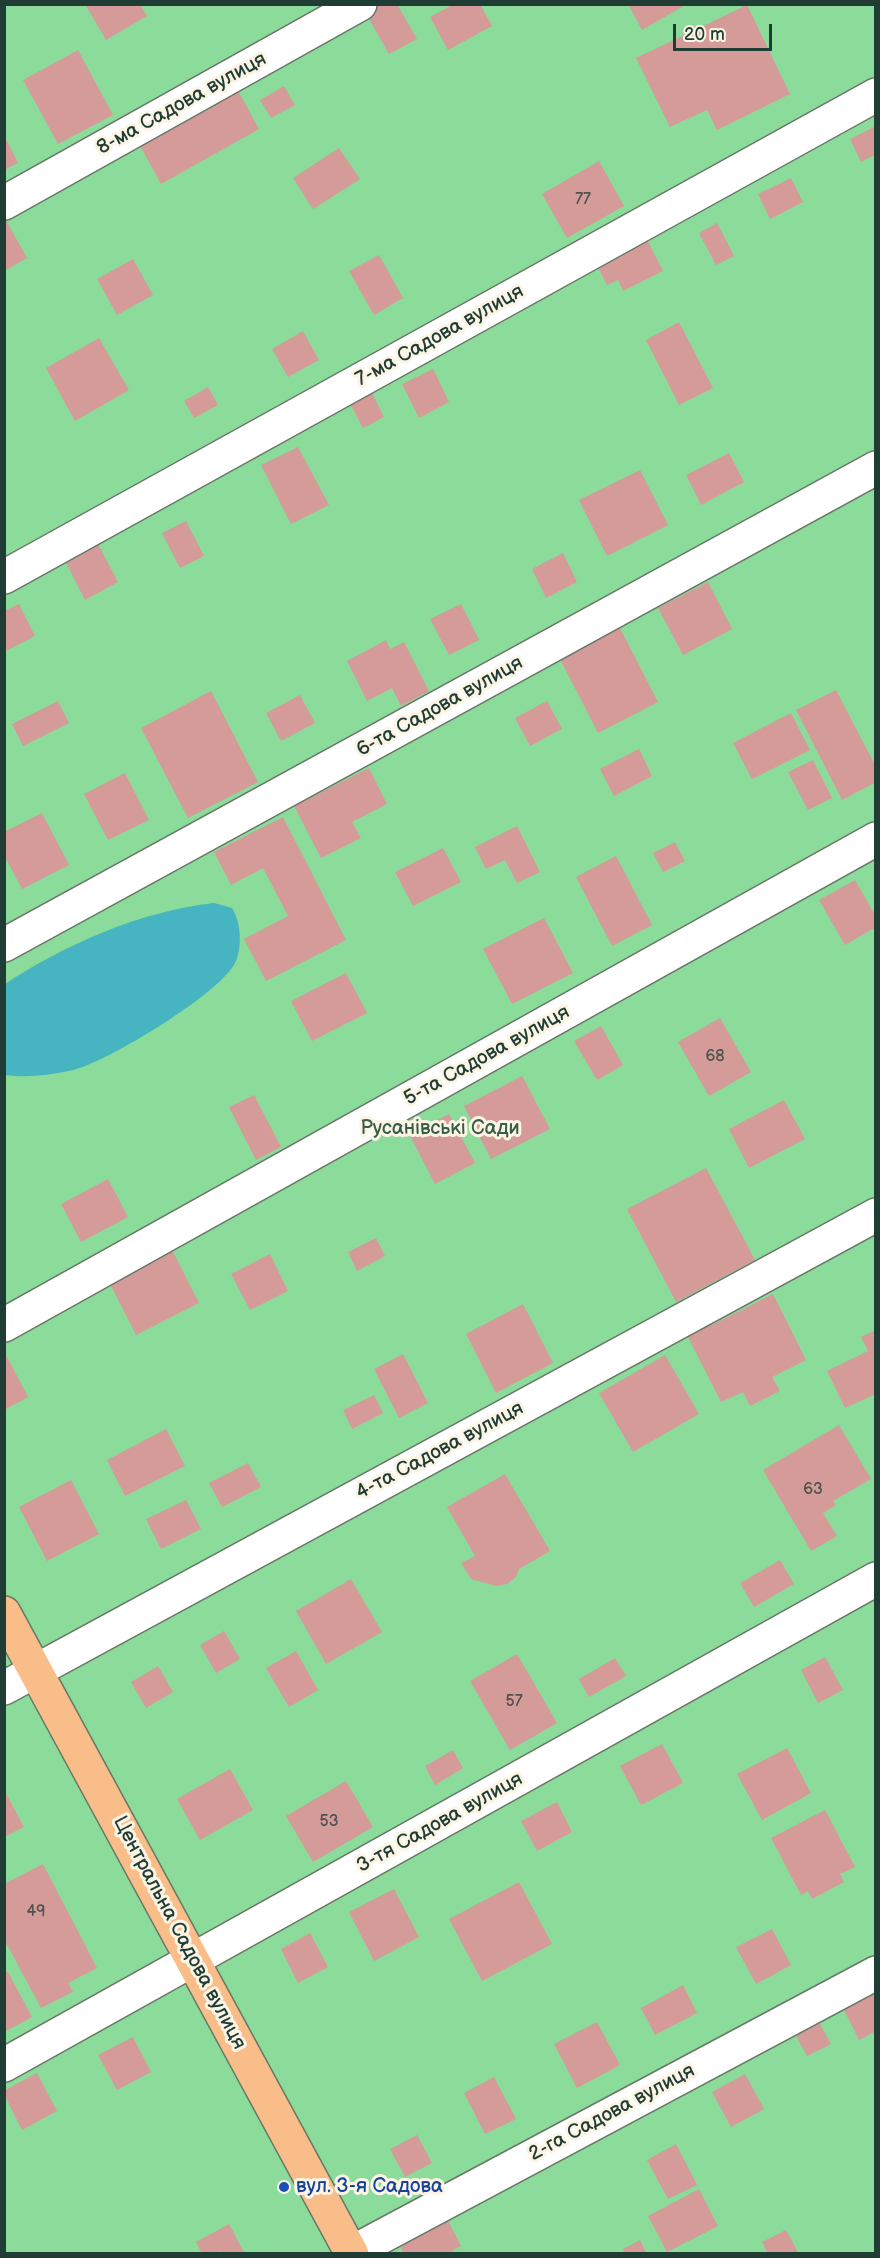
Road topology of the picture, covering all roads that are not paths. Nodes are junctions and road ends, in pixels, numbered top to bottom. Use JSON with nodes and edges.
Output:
{"nodes":[{"id":1,"x":360,"y":4,"type":"edge"},
{"id":2,"x":876,"y":95,"type":"edge"},
{"id":3,"x":4,"y":203,"type":"edge"},
{"id":4,"x":876,"y":468,"type":"edge"},
{"id":5,"x":4,"y":577,"type":"edge"},
{"id":6,"x":876,"y":839,"type":"edge"},
{"id":7,"x":4,"y":945,"type":"edge"},
{"id":8,"x":876,"y":1215,"type":"edge"},
{"id":9,"x":4,"y":1325,"type":"edge"},
{"id":10,"x":876,"y":1580,"type":"edge"},
{"id":11,"x":4,"y":1612,"type":"edge"},
{"id":12,"x":36,"y":1670,"type":"junction"},
{"id":13,"x":4,"y":1688,"type":"edge"},
{"id":14,"x":195,"y":1961,"type":"junction"},
{"id":15,"x":876,"y":1973,"type":"edge"},
{"id":16,"x":4,"y":2065,"type":"edge"},
{"id":17,"x":351,"y":2253,"type":"edge"}],
"edges":[{"from":1,"to":3,"type":"street","name":"8-ма Садова вулиця"},
{"from":2,"to":5,"type":"street","name":"7-ма Садова вулиця"},
{"from":4,"to":7,"type":"street","name":"6-та Садова вулиця"},
{"from":6,"to":9,"type":"street","name":"5-та Садова вулиця"},
{"from":8,"to":12,"type":"street","name":"4-та Садова вулиця"},
{"from":10,"to":14,"type":"street","name":"3-тя Садова вулиця"},
{"from":11,"to":12,"type":"main road","name":"Центральна Садова вулиця"},
{"from":12,"to":13,"type":"street","name":"4-та Садова вулиця"},
{"from":12,"to":14,"type":"main road","name":"Центральна Садова вулиця"},
{"from":14,"to":16,"type":"street","name":"3-тя Садова вулиця"},
{"from":14,"to":17,"type":"main road","name":"Центральна Садова вулиця"},
{"from":15,"to":17,"type":"street","name":"2-га Садова вулиця"}]}
